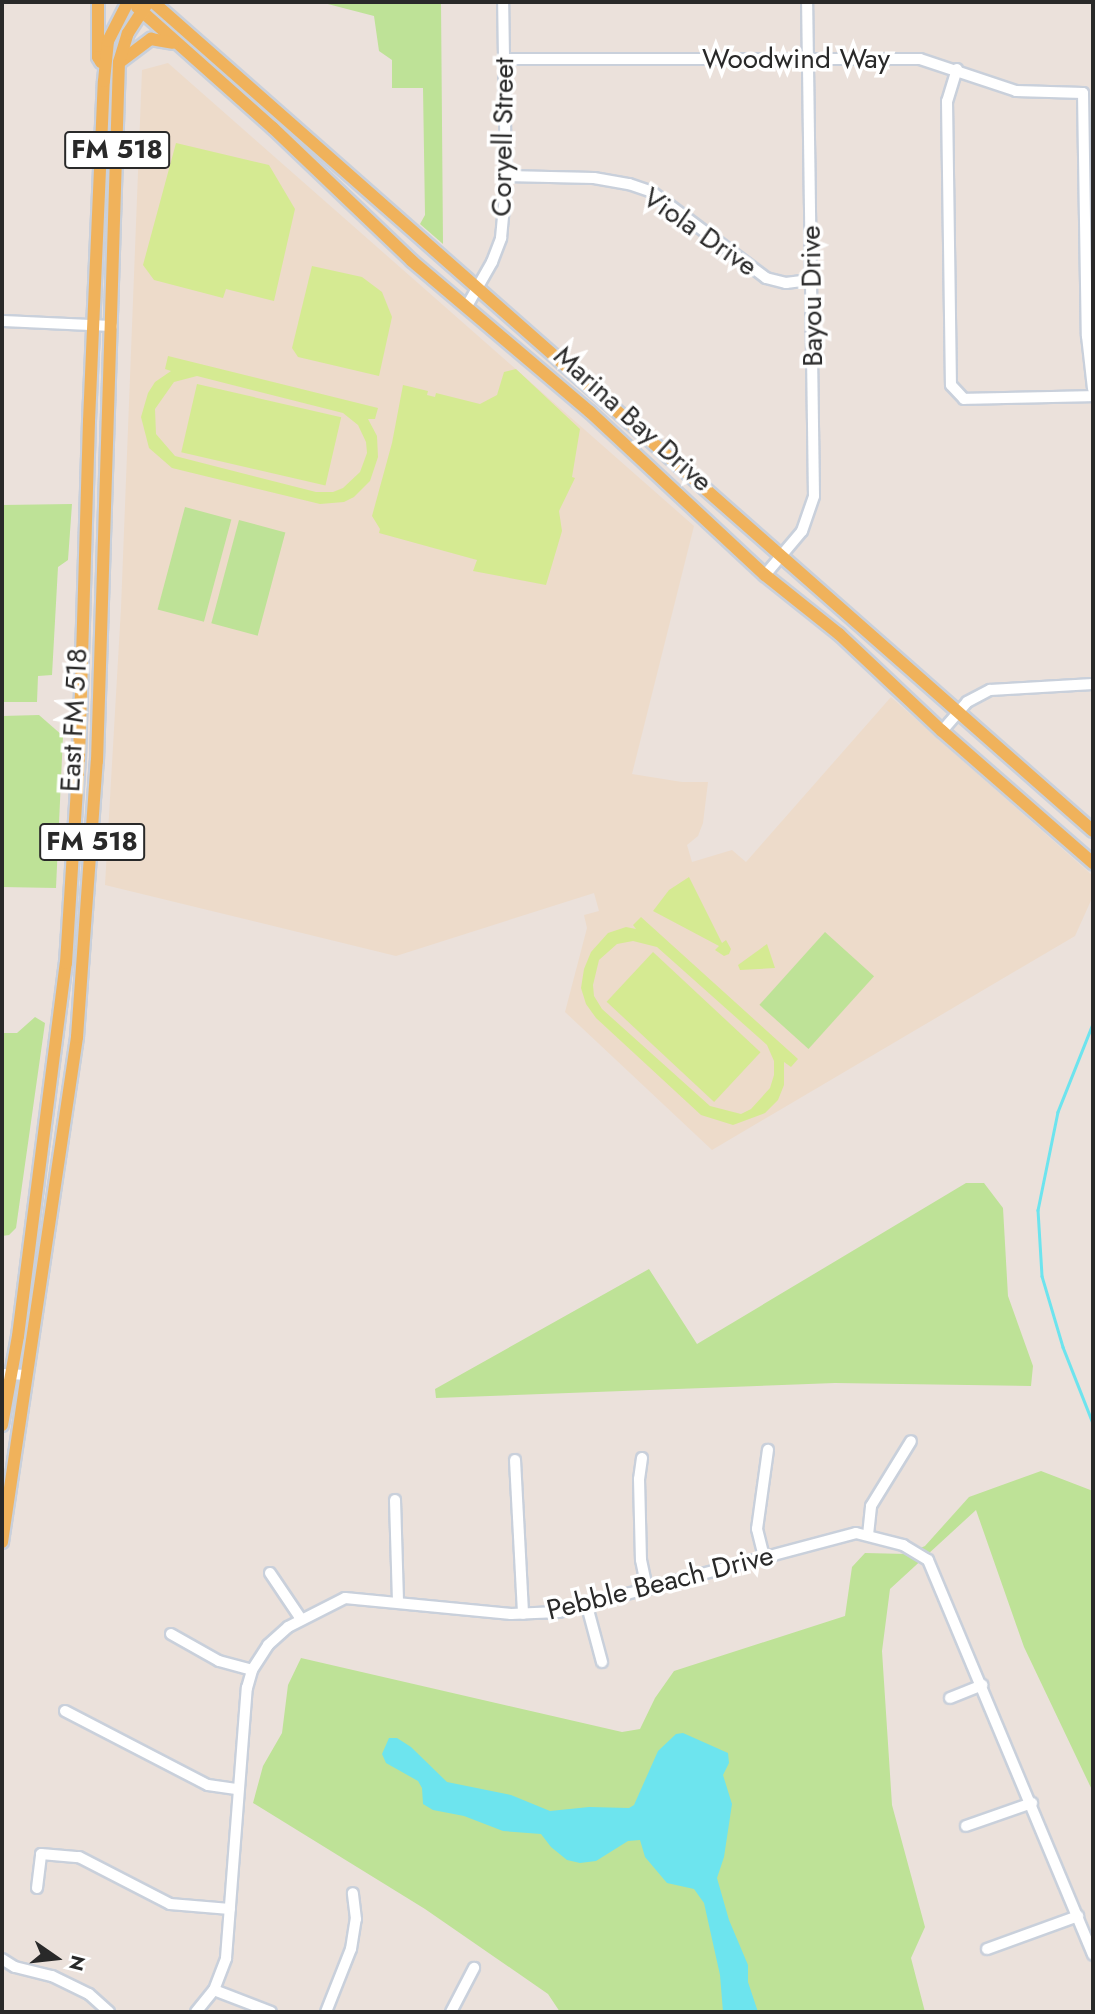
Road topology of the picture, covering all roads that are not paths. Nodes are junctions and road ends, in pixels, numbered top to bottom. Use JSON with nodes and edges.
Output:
{"nodes":[{"id":1,"x":98,"y":2,"type":"edge"},
{"id":2,"x":129,"y":2,"type":"edge"},
{"id":3,"x":153,"y":2,"type":"edge"},
{"id":4,"x":503,"y":2,"type":"edge"},
{"id":5,"x":807,"y":2,"type":"edge"},
{"id":6,"x":145,"y":6,"type":"edge"},
{"id":7,"x":178,"y":45,"type":"junction"},
{"id":8,"x":504,"y":59,"type":"junction"},
{"id":9,"x":808,"y":60,"type":"junction"},
{"id":10,"x":119,"y":62,"type":"junction"},
{"id":11,"x":105,"y":69,"type":"junction"},
{"id":12,"x":957,"y":69,"type":"junction"},
{"id":13,"x":506,"y":176,"type":"junction"},
{"id":14,"x":810,"y":280,"type":"junction"},
{"id":15,"x":477,"y":288,"type":"junction"},
{"id":16,"x":467,"y":306,"type":"junction"},
{"id":17,"x":2,"y":321,"type":"edge"},
{"id":18,"x":93,"y":325,"type":"junction"},
{"id":19,"x":112,"y":326,"type":"junction"},
{"id":20,"x":1093,"y":389,"type":"edge"},
{"id":21,"x":1093,"y":396,"type":"edge"},
{"id":22,"x":603,"y":399,"type":"junction"},
{"id":23,"x":590,"y":412,"type":"junction"},
{"id":24,"x":89,"y":421,"type":"junction"},
{"id":25,"x":109,"y":421,"type":"junction"},
{"id":26,"x":704,"y":490,"type":"junction"},
{"id":27,"x":691,"y":504,"type":"junction"},
{"id":28,"x":781,"y":557,"type":"junction"},
{"id":29,"x":765,"y":575,"type":"junction"},
{"id":30,"x":103,"y":621,"type":"junction"},
{"id":31,"x":855,"y":622,"type":"junction"},
{"id":32,"x":83,"y":623,"type":"junction"},
{"id":33,"x":839,"y":634,"type":"junction"},
{"id":34,"x":888,"y":654,"type":"junction"},
{"id":35,"x":876,"y":668,"type":"junction"},
{"id":36,"x":1093,"y":684,"type":"edge"},
{"id":37,"x":957,"y":713,"type":"junction"},
{"id":38,"x":942,"y":731,"type":"junction"},
{"id":39,"x":79,"y":758,"type":"junction"},
{"id":40,"x":97,"y":761,"type":"junction"},
{"id":41,"x":1089,"y":827,"type":"edge"},
{"id":42,"x":1069,"y":843,"type":"junction"},
{"id":43,"x":72,"y":862,"type":"junction"},
{"id":44,"x":1093,"y":863,"type":"edge"},
{"id":45,"x":90,"y":865,"type":"junction"},
{"id":46,"x":57,"y":1034,"type":"junction"},
{"id":47,"x":76,"y":1037,"type":"junction"},
{"id":48,"x":34,"y":1200,"type":"junction"},
{"id":49,"x":53,"y":1203,"type":"junction"},
{"id":50,"x":5,"y":1381,"type":"edge"},
{"id":51,"x":26,"y":1381,"type":"junction"},
{"id":52,"x":2,"y":1425,"type":"edge"},
{"id":53,"x":911,"y":1441,"type":"dead end"},
{"id":54,"x":768,"y":1450,"type":"dead end"},
{"id":55,"x":642,"y":1458,"type":"dead end"},
{"id":56,"x":516,"y":1460,"type":"dead end"},
{"id":57,"x":395,"y":1500,"type":"dead end"},
{"id":58,"x":868,"y":1535,"type":"junction"},
{"id":59,"x":2,"y":1542,"type":"edge"},
{"id":60,"x":764,"y":1557,"type":"junction"},
{"id":61,"x":270,"y":1573,"type":"dead end"},
{"id":62,"x":647,"y":1589,"type":"junction"},
{"id":63,"x":398,"y":1602,"type":"junction"},
{"id":64,"x":587,"y":1606,"type":"junction"},
{"id":65,"x":523,"y":1614,"type":"junction"},
{"id":66,"x":301,"y":1619,"type":"junction"},
{"id":67,"x":171,"y":1633,"type":"dead end"},
{"id":68,"x":602,"y":1662,"type":"dead end"},
{"id":69,"x":252,"y":1670,"type":"junction"},
{"id":70,"x":983,"y":1685,"type":"junction"},
{"id":71,"x":950,"y":1698,"type":"dead end"},
{"id":72,"x":65,"y":1711,"type":"dead end"},
{"id":73,"x":238,"y":1789,"type":"junction"},
{"id":74,"x":1032,"y":1803,"type":"junction"},
{"id":75,"x":966,"y":1826,"type":"dead end"},
{"id":76,"x":37,"y":1888,"type":"dead end"},
{"id":77,"x":353,"y":1893,"type":"dead end"},
{"id":78,"x":230,"y":1909,"type":"junction"},
{"id":79,"x":1078,"y":1916,"type":"junction"},
{"id":80,"x":987,"y":1949,"type":"dead end"},
{"id":81,"x":1093,"y":1955,"type":"edge"},
{"id":82,"x":2,"y":1959,"type":"edge"},
{"id":83,"x":15,"y":1967,"type":"junction"},
{"id":84,"x":2,"y":1968,"type":"edge"},
{"id":85,"x":474,"y":1968,"type":"dead end"},
{"id":86,"x":215,"y":1990,"type":"junction"},
{"id":87,"x":109,"y":2012,"type":"edge"},
{"id":88,"x":196,"y":2012,"type":"edge"},
{"id":89,"x":271,"y":2012,"type":"edge"},
{"id":90,"x":326,"y":2012,"type":"edge"},
{"id":91,"x":451,"y":2012,"type":"edge"}],
"edges":[{"from":1,"to":11,"type":"main road","number":"FM 518"},
{"from":2,"to":6,"type":"main road","name":"Marina Bay Drive"},
{"from":2,"to":11,"type":"main road"},
{"from":3,"to":15,"type":"main road","name":"Marina Bay Drive"},
{"from":4,"to":8,"type":"street","name":"Coryell Street"},
{"from":5,"to":9,"type":"street","name":"Bayou Drive"},
{"from":6,"to":7,"type":"main road","name":"Marina Bay Drive"},
{"from":6,"to":10,"type":"main road","number":"FM 518"},
{"from":7,"to":10,"type":"main road"},
{"from":7,"to":16,"type":"main road","name":"Marina Bay Drive"},
{"from":8,"to":9,"type":"street","name":"Woodwind Way"},
{"from":8,"to":13,"type":"street","name":"Coryell Street"},
{"from":9,"to":12,"type":"street","name":"Woodwind Way"},
{"from":9,"to":14,"type":"street","name":"Bayou Drive"},
{"from":10,"to":19,"type":"main road","name":"East FM 518","number":"FM 518"},
{"from":11,"to":18,"type":"main road","name":"East FM 518","number":"FM 518"},
{"from":12,"to":20,"type":"street","name":"Woodwind Way"},
{"from":12,"to":21,"type":"street"},
{"from":13,"to":14,"type":"street","name":"Viola Drive"},
{"from":13,"to":15,"type":"street","name":"Coryell Street"},
{"from":14,"to":28,"type":"street","name":"Bayou Drive"},
{"from":15,"to":16,"type":"street","name":"Coryell Street"},
{"from":15,"to":22,"type":"main road","name":"Marina Bay Drive"},
{"from":16,"to":23,"type":"main road","name":"Marina Bay Drive"},
{"from":17,"to":18,"type":"street"},
{"from":18,"to":19,"type":"street"},
{"from":18,"to":24,"type":"main road","name":"East FM 518","number":"FM 518"},
{"from":19,"to":25,"type":"main road","name":"East FM 518","number":"FM 518"},
{"from":22,"to":23,"type":"main road"},
{"from":22,"to":26,"type":"main road","name":"Marina Bay Drive"},
{"from":23,"to":27,"type":"main road","name":"Marina Bay Drive"},
{"from":24,"to":25,"type":"main road"},
{"from":24,"to":32,"type":"main road","name":"East FM 518","number":"FM 518"},
{"from":25,"to":30,"type":"main road","name":"East FM 518","number":"FM 518"},
{"from":26,"to":27,"type":"main road"},
{"from":26,"to":28,"type":"main road","name":"Marina Bay Drive"},
{"from":27,"to":29,"type":"main road","name":"Marina Bay Drive"},
{"from":28,"to":29,"type":"street","name":"Bayou Drive"},
{"from":28,"to":31,"type":"main road","name":"Marina Bay Drive"},
{"from":29,"to":33,"type":"main road","name":"Marina Bay Drive"},
{"from":30,"to":32,"type":"main road"},
{"from":30,"to":40,"type":"main road","name":"East FM 518","number":"FM 518"},
{"from":31,"to":33,"type":"main road"},
{"from":31,"to":34,"type":"main road","name":"Marina Bay Drive"},
{"from":32,"to":39,"type":"main road","name":"East FM 518","number":"FM 518"},
{"from":33,"to":35,"type":"main road","name":"Marina Bay Drive"},
{"from":34,"to":35,"type":"main road"},
{"from":34,"to":37,"type":"main road","name":"Marina Bay Drive"},
{"from":35,"to":38,"type":"main road","name":"Marina Bay Drive"},
{"from":36,"to":37,"type":"street"},
{"from":37,"to":38,"type":"street"},
{"from":37,"to":41,"type":"main road","name":"Marina Bay Drive"},
{"from":38,"to":42,"type":"main road","name":"Marina Bay Drive"},
{"from":39,"to":40,"type":"main road"},
{"from":39,"to":43,"type":"main road","name":"East FM 518","number":"FM 518"},
{"from":40,"to":45,"type":"main road","name":"East FM 518","number":"FM 518"},
{"from":41,"to":42,"type":"main road"},
{"from":42,"to":44,"type":"main road","name":"Marina Bay Drive"},
{"from":43,"to":45,"type":"main road"},
{"from":43,"to":46,"type":"main road","name":"East FM 518","number":"FM 518"},
{"from":45,"to":47,"type":"main road","name":"East FM 518","number":"FM 518"},
{"from":46,"to":47,"type":"main road"},
{"from":46,"to":48,"type":"main road","name":"East FM 518","number":"FM 518"},
{"from":47,"to":49,"type":"main road","name":"East FM 518","number":"FM 518"},
{"from":48,"to":49,"type":"main road"},
{"from":48,"to":50,"type":"main road","name":"East FM 518","number":"FM 518"},
{"from":49,"to":51,"type":"main road","name":"East FM 518","number":"FM 518"},
{"from":50,"to":51,"type":"street"},
{"from":50,"to":52,"type":"main road","name":"East FM 518","number":"FM 518"},
{"from":51,"to":59,"type":"main road","name":"East FM 518","number":"FM 518"},
{"from":53,"to":58,"type":"street"},
{"from":54,"to":60,"type":"street"},
{"from":55,"to":62,"type":"street"},
{"from":56,"to":65,"type":"street"},
{"from":57,"to":63,"type":"street"},
{"from":58,"to":60,"type":"street","name":"Pebble Beach Drive"},
{"from":58,"to":70,"type":"street","name":"Pebble Beach Drive"},
{"from":60,"to":62,"type":"street","name":"Pebble Beach Drive"},
{"from":61,"to":66,"type":"street"},
{"from":62,"to":64,"type":"street","name":"Pebble Beach Drive"},
{"from":63,"to":65,"type":"street","name":"Pebble Beach Drive"},
{"from":63,"to":66,"type":"street","name":"Pebble Beach Drive"},
{"from":64,"to":65,"type":"street","name":"Pebble Beach Drive"},
{"from":64,"to":68,"type":"street"},
{"from":66,"to":69,"type":"street","name":"Pebble Beach Drive"},
{"from":67,"to":69,"type":"street"},
{"from":69,"to":73,"type":"street","name":"Pebble Beach Drive"},
{"from":70,"to":71,"type":"street"},
{"from":70,"to":74,"type":"street","name":"Pebble Beach Drive"},
{"from":72,"to":73,"type":"street"},
{"from":73,"to":78,"type":"street","name":"Pebble Beach Drive"},
{"from":74,"to":75,"type":"street"},
{"from":74,"to":79,"type":"street","name":"Pebble Beach Drive"},
{"from":76,"to":78,"type":"street"},
{"from":77,"to":90,"type":"street"},
{"from":78,"to":86,"type":"street","name":"Pebble Beach Drive"},
{"from":79,"to":80,"type":"street"},
{"from":79,"to":81,"type":"street","name":"Pebble Beach Drive"},
{"from":82,"to":83,"type":"street"},
{"from":83,"to":84,"type":"street"},
{"from":83,"to":87,"type":"street"},
{"from":85,"to":91,"type":"street"},
{"from":86,"to":88,"type":"street","name":"Pebble Beach Drive"},
{"from":86,"to":89,"type":"street"}]}
